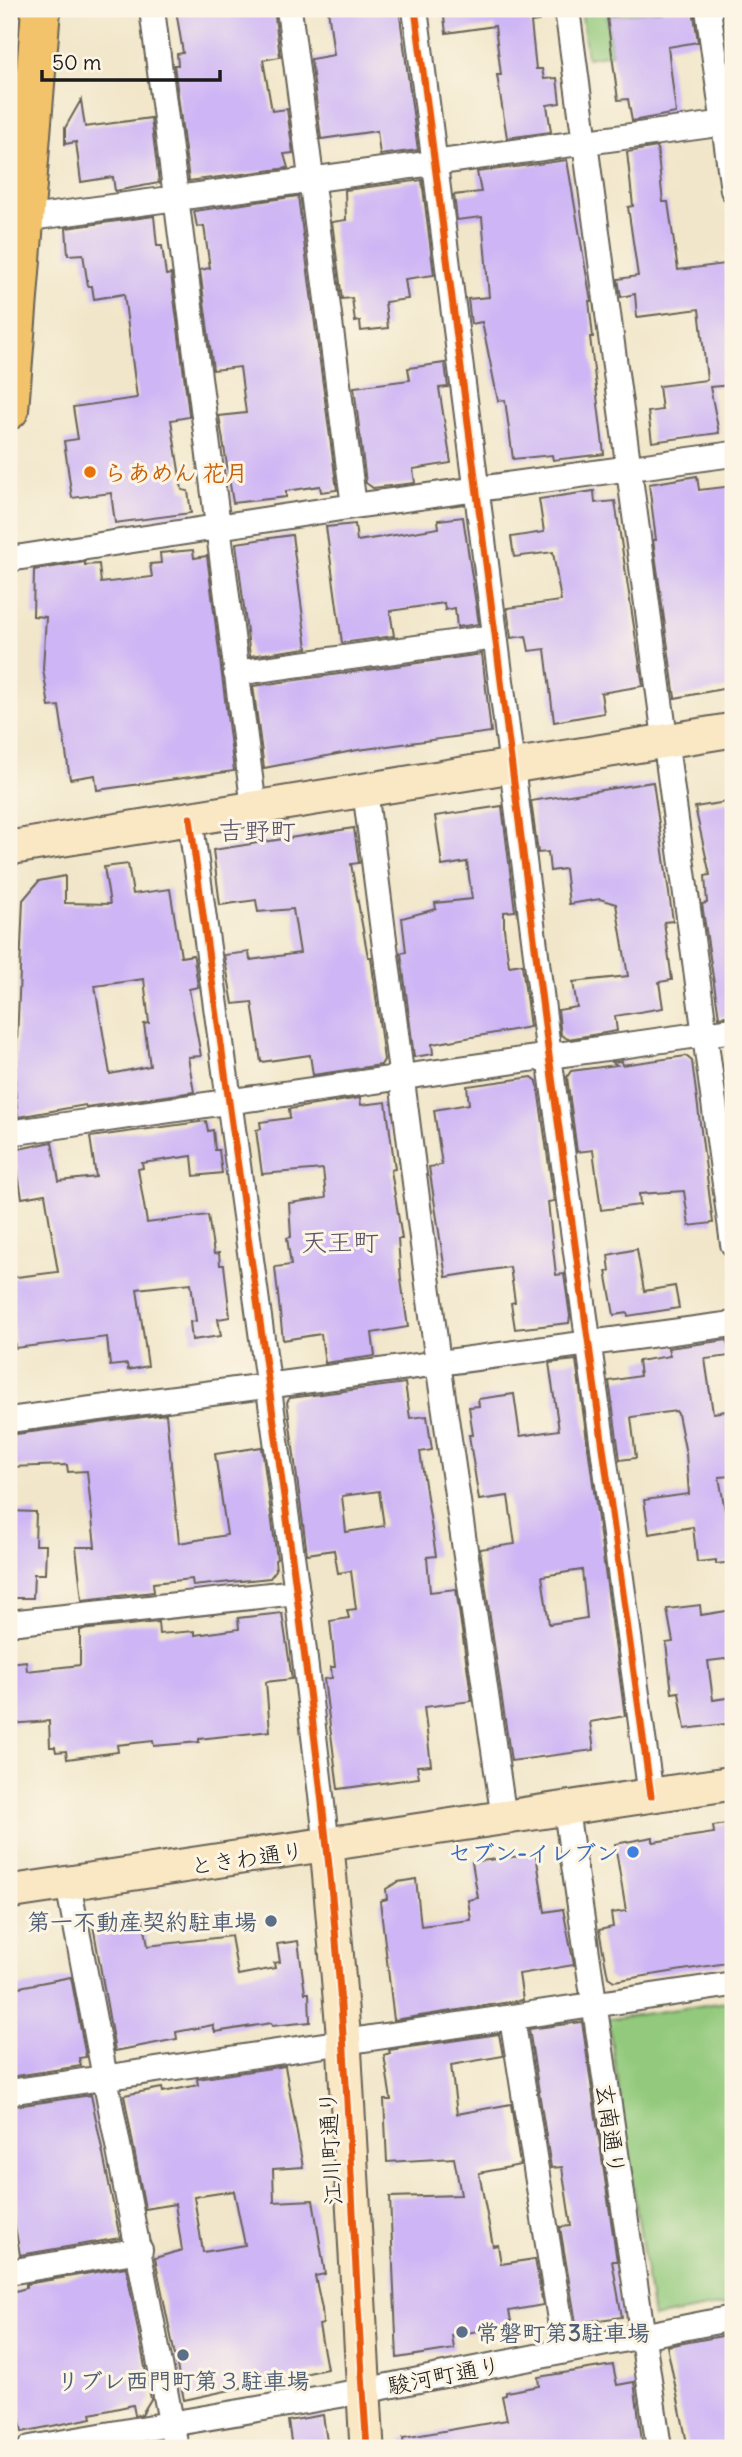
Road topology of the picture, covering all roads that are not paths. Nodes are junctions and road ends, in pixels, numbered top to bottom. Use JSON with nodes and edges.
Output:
{"nodes":[{"id":1,"x":41,"y":9,"type":"edge"},
{"id":2,"x":152,"y":9,"type":"edge"},
{"id":3,"x":289,"y":9,"type":"edge"},
{"id":4,"x":415,"y":9,"type":"edge"},
{"id":5,"x":567,"y":9,"type":"edge"},
{"id":6,"x":708,"y":9,"type":"edge"},
{"id":7,"x":728,"y":123,"type":"edge"},
{"id":8,"x":584,"y":143,"type":"junction"},
{"id":9,"x":436,"y":164,"type":"junction"},
{"id":10,"x":313,"y":180,"type":"junction"},
{"id":11,"x":733,"y":190,"type":"edge"},
{"id":12,"x":175,"y":198,"type":"junction"},
{"id":13,"x":23,"y":219,"type":"junction"},
{"id":14,"x":9,"y":410,"type":"edge"},
{"id":15,"x":733,"y":454,"type":"edge"},
{"id":16,"x":628,"y":469,"type":"junction"},
{"id":17,"x":475,"y":489,"type":"junction"},
{"id":18,"x":354,"y":506,"type":"junction"},
{"id":19,"x":216,"y":528,"type":"junction"},
{"id":20,"x":9,"y":559,"type":"edge"},
{"id":21,"x":495,"y":637,"type":"junction"},
{"id":22,"x":236,"y":673,"type":"junction"},
{"id":23,"x":733,"y":730,"type":"edge"},
{"id":24,"x":666,"y":741,"type":"junction"},
{"id":25,"x":512,"y":766,"type":"junction"},
{"id":26,"x":365,"y":790,"type":"junction"},
{"id":27,"x":254,"y":808,"type":"junction"},
{"id":28,"x":190,"y":818,"type":"junction"},
{"id":29,"x":9,"y":848,"type":"edge"},
{"id":30,"x":733,"y":1030,"type":"edge"},
{"id":31,"x":707,"y":1034,"type":"junction"},
{"id":32,"x":549,"y":1056,"type":"junction"},
{"id":33,"x":400,"y":1078,"type":"junction"},
{"id":34,"x":227,"y":1102,"type":"junction"},
{"id":35,"x":9,"y":1133,"type":"edge"},
{"id":36,"x":733,"y":1244,"type":"edge"},
{"id":37,"x":733,"y":1324,"type":"edge"},
{"id":38,"x":589,"y":1343,"type":"junction"},
{"id":39,"x":438,"y":1363,"type":"junction"},
{"id":40,"x":267,"y":1385,"type":"junction"},
{"id":41,"x":9,"y":1420,"type":"edge"},
{"id":42,"x":297,"y":1592,"type":"junction"},
{"id":43,"x":9,"y":1623,"type":"edge"},
{"id":44,"x":733,"y":1783,"type":"edge"},
{"id":45,"x":651,"y":1796,"type":"junction"},
{"id":46,"x":566,"y":1810,"type":"junction"},
{"id":47,"x":504,"y":1819,"type":"junction"},
{"id":48,"x":327,"y":1846,"type":"junction"},
{"id":49,"x":68,"y":1884,"type":"junction"},
{"id":50,"x":9,"y":1892,"type":"edge"},
{"id":51,"x":733,"y":1984,"type":"edge"},
{"id":52,"x":593,"y":2006,"type":"junction"},
{"id":53,"x":512,"y":2018,"type":"junction"},
{"id":54,"x":344,"y":2042,"type":"junction"},
{"id":55,"x":106,"y":2077,"type":"junction"},
{"id":56,"x":9,"y":2092,"type":"edge"},
{"id":57,"x":140,"y":2250,"type":"junction"},
{"id":58,"x":9,"y":2272,"type":"edge"},
{"id":59,"x":733,"y":2318,"type":"edge"},
{"id":60,"x":641,"y":2336,"type":"junction"},
{"id":61,"x":565,"y":2351,"type":"junction"},
{"id":62,"x":363,"y":2391,"type":"junction"},
{"id":63,"x":172,"y":2423,"type":"junction"},
{"id":64,"x":30,"y":2448,"type":"edge"},
{"id":65,"x":176,"y":2448,"type":"edge"},
{"id":66,"x":367,"y":2448,"type":"edge"},
{"id":67,"x":659,"y":2448,"type":"edge"}],
"edges":[{"from":1,"to":13,"type":"highway"},
{"from":2,"to":12,"type":"street"},
{"from":3,"to":10,"type":"street"},
{"from":4,"to":9,"type":"street"},
{"from":5,"to":8,"type":"street"},
{"from":6,"to":7,"type":"street"},
{"from":7,"to":8,"type":"street"},
{"from":7,"to":11,"type":"street"},
{"from":8,"to":9,"type":"street"},
{"from":8,"to":16,"type":"street"},
{"from":9,"to":10,"type":"street"},
{"from":9,"to":17,"type":"street"},
{"from":10,"to":12,"type":"street"},
{"from":10,"to":18,"type":"street"},
{"from":12,"to":13,"type":"street"},
{"from":12,"to":19,"type":"street"},
{"from":13,"to":14,"type":"highway"},
{"from":15,"to":16,"type":"street"},
{"from":16,"to":17,"type":"street"},
{"from":16,"to":24,"type":"street"},
{"from":17,"to":18,"type":"street"},
{"from":17,"to":21,"type":"street"},
{"from":18,"to":19,"type":"street"},
{"from":19,"to":20,"type":"street"},
{"from":19,"to":22,"type":"street"},
{"from":21,"to":22,"type":"street"},
{"from":21,"to":25,"type":"street"},
{"from":22,"to":27,"type":"street"},
{"from":23,"to":24,"type":"street"},
{"from":24,"to":25,"type":"street"},
{"from":24,"to":31,"type":"street"},
{"from":25,"to":26,"type":"street"},
{"from":25,"to":32,"type":"street"},
{"from":26,"to":27,"type":"street"},
{"from":26,"to":33,"type":"street"},
{"from":27,"to":28,"type":"street"},
{"from":28,"to":29,"type":"street"},
{"from":28,"to":34,"type":"street"},
{"from":30,"to":31,"type":"street"},
{"from":31,"to":32,"type":"street"},
{"from":31,"to":36,"type":"street"},
{"from":32,"to":33,"type":"street"},
{"from":32,"to":38,"type":"street"},
{"from":33,"to":34,"type":"street"},
{"from":33,"to":39,"type":"street"},
{"from":34,"to":35,"type":"street"},
{"from":34,"to":40,"type":"street"},
{"from":37,"to":38,"type":"street"},
{"from":38,"to":39,"type":"street"},
{"from":38,"to":45,"type":"street"},
{"from":39,"to":40,"type":"street"},
{"from":39,"to":47,"type":"street"},
{"from":40,"to":41,"type":"street"},
{"from":40,"to":42,"type":"street"},
{"from":42,"to":43,"type":"street"},
{"from":42,"to":48,"type":"street"},
{"from":44,"to":45,"type":"street","name":"ときわ通り"},
{"from":45,"to":46,"type":"street","name":"ときわ通り"},
{"from":46,"to":47,"type":"street","name":"ときわ通り"},
{"from":46,"to":52,"type":"street","name":"玄南通り"},
{"from":47,"to":48,"type":"street","name":"ときわ通り"},
{"from":48,"to":49,"type":"street","name":"ときわ通り"},
{"from":48,"to":54,"type":"street","name":"江川町通り"},
{"from":49,"to":50,"type":"street","name":"ときわ通り"},
{"from":49,"to":55,"type":"street"},
{"from":51,"to":52,"type":"street"},
{"from":52,"to":53,"type":"street"},
{"from":52,"to":60,"type":"street","name":"玄南通り"},
{"from":53,"to":54,"type":"street"},
{"from":53,"to":61,"type":"street"},
{"from":54,"to":55,"type":"street"},
{"from":54,"to":62,"type":"street","name":"江川町通り"},
{"from":55,"to":56,"type":"street"},
{"from":55,"to":57,"type":"street"},
{"from":57,"to":58,"type":"street"},
{"from":57,"to":63,"type":"street"},
{"from":59,"to":60,"type":"street","name":"駿河町通り"},
{"from":60,"to":61,"type":"street","name":"駿河町通り"},
{"from":60,"to":67,"type":"street","name":"玄南通り"},
{"from":61,"to":62,"type":"street","name":"駿河町通り"},
{"from":62,"to":63,"type":"street","name":"駿河町通り"},
{"from":62,"to":66,"type":"street","name":"江川町通り"},
{"from":63,"to":64,"type":"street","name":"駿河町通り"},
{"from":63,"to":65,"type":"street"}]}
